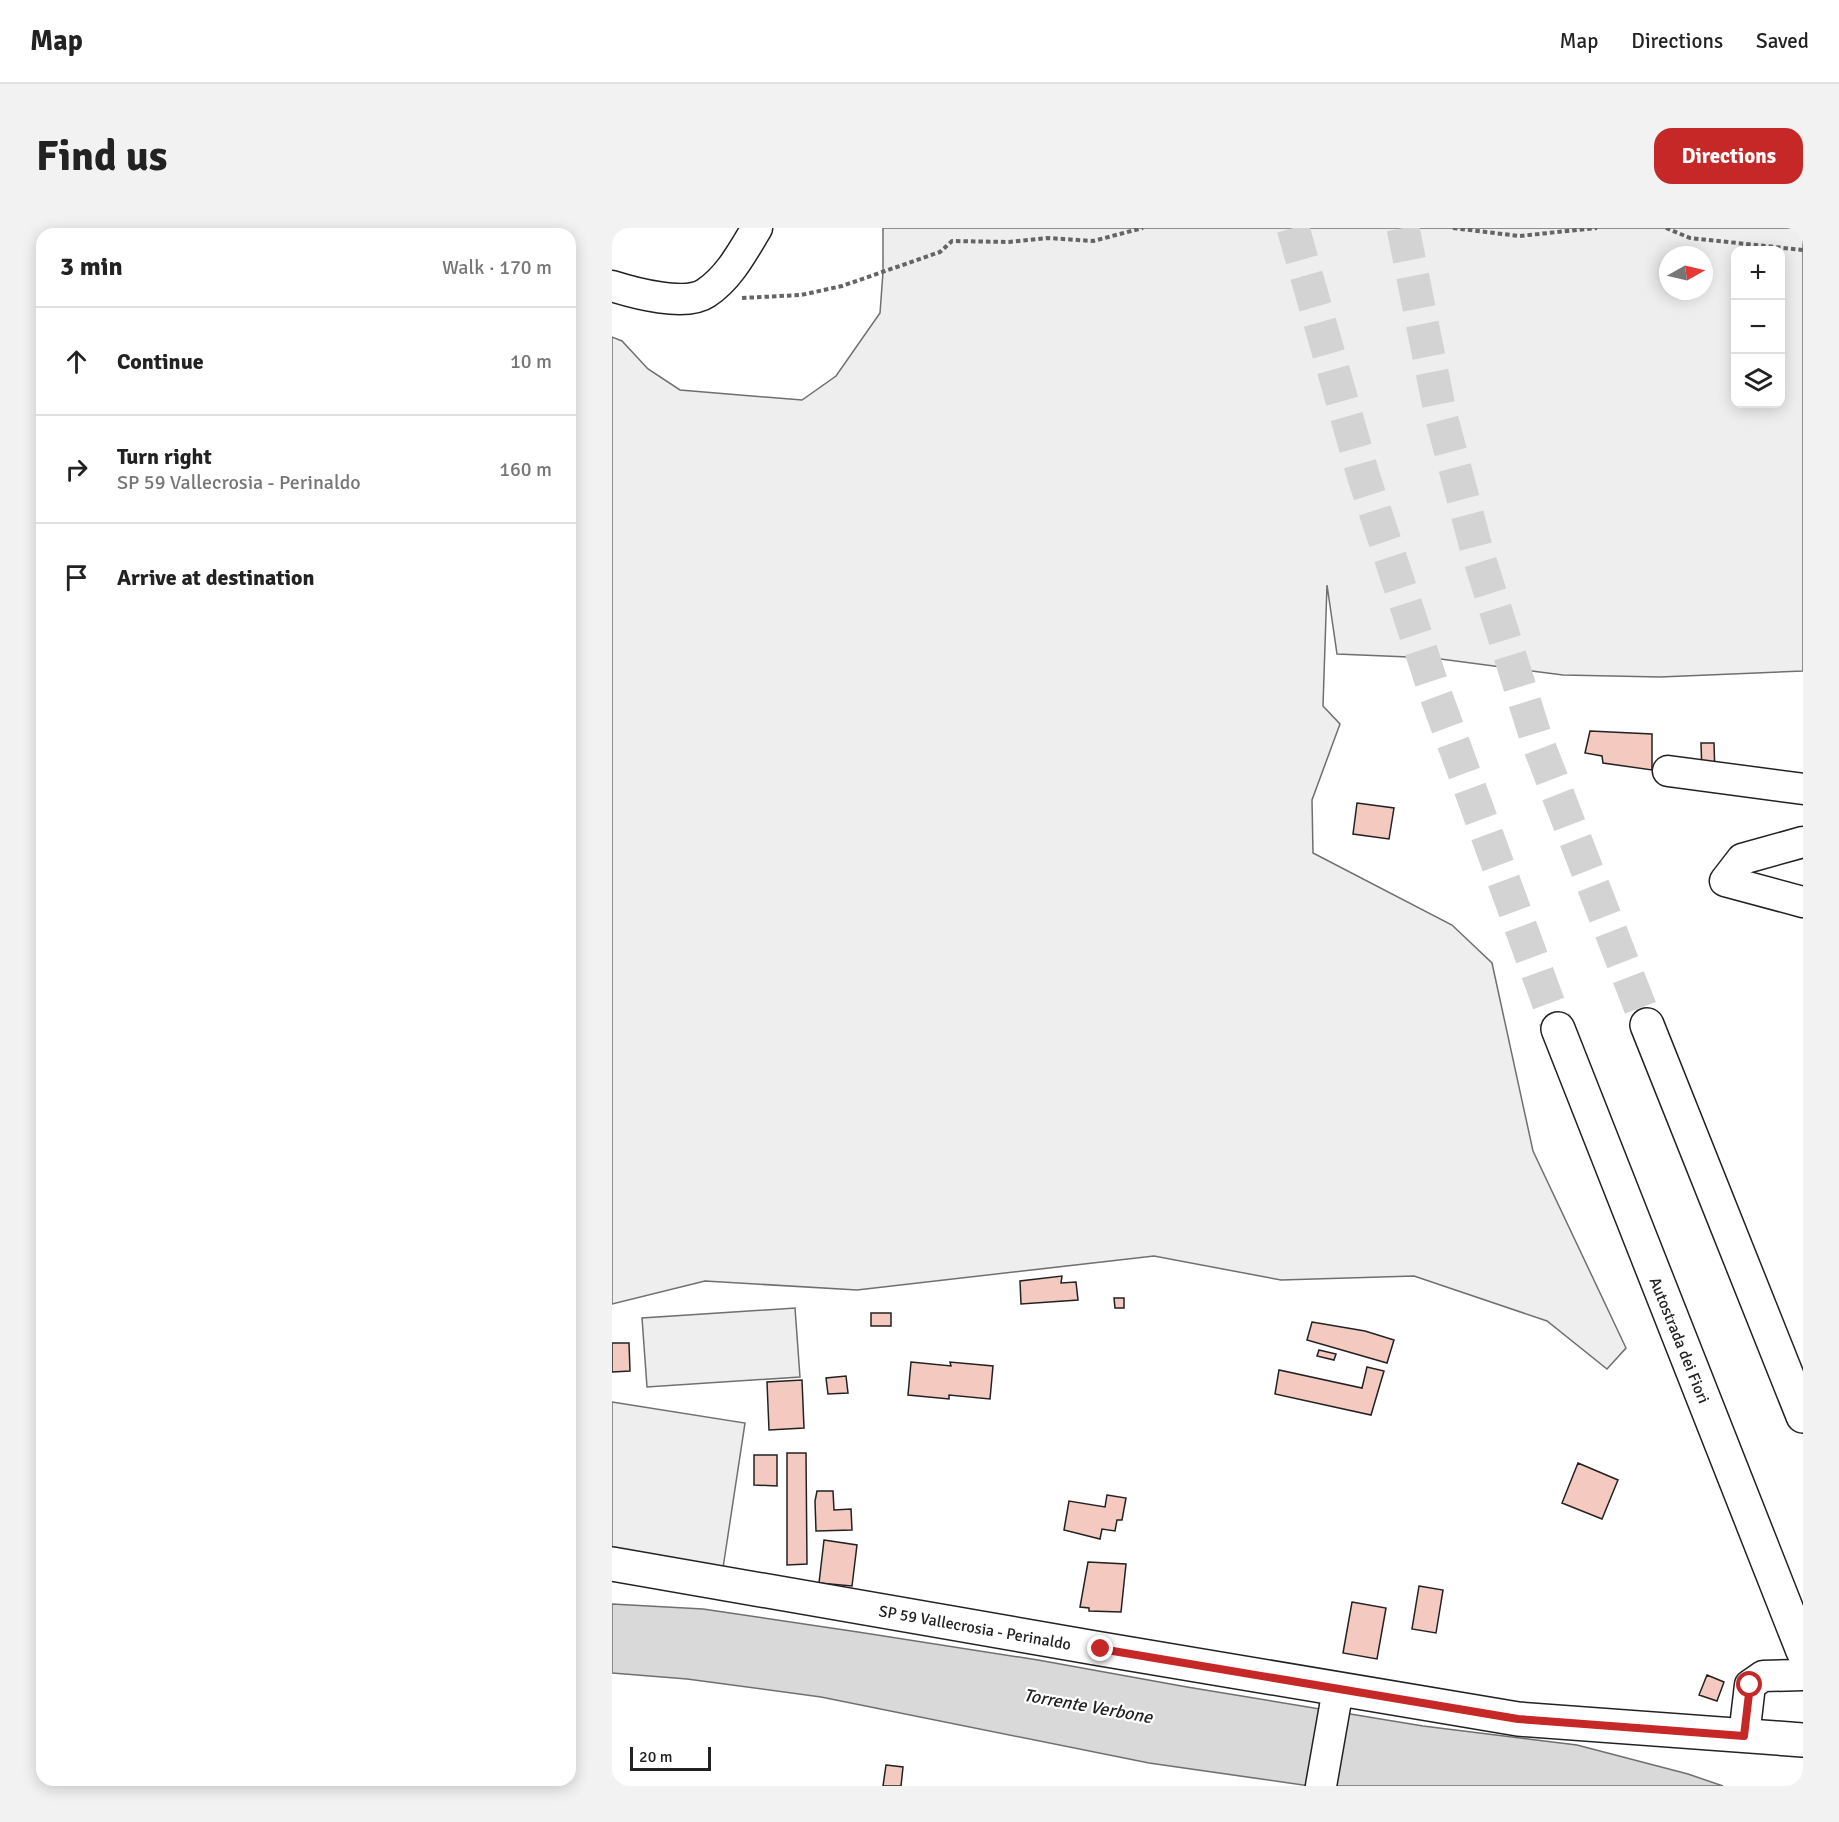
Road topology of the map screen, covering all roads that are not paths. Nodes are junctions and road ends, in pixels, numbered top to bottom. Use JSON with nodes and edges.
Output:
{"nodes":[{"id":1,"x":756,"y":228,"type":"edge"},
{"id":2,"x":612,"y":286,"type":"edge"},
{"id":3,"x":1668,"y":771,"type":"dead end"},
{"id":4,"x":1803,"y":789,"type":"edge"},
{"id":5,"x":1803,"y":842,"type":"edge"},
{"id":6,"x":1803,"y":902,"type":"edge"},
{"id":7,"x":1647,"y":1025,"type":"tunnel mouth"},
{"id":8,"x":1558,"y":1029,"type":"tunnel mouth"},
{"id":9,"x":1803,"y":1416,"type":"edge"},
{"id":10,"x":612,"y":1564,"type":"edge"},
{"id":11,"x":1803,"y":1651,"type":"edge"},
{"id":12,"x":1803,"y":1675,"type":"edge"},
{"id":13,"x":1336,"y":1700,"type":"junction"},
{"id":14,"x":1744,"y":1736,"type":"junction"},
{"id":15,"x":1803,"y":1740,"type":"edge"},
{"id":16,"x":1321,"y":1786,"type":"edge"}],
"edges":[{"from":1,"to":2,"type":"lane"},
{"from":3,"to":4,"type":"lane"},
{"from":5,"to":6,"type":"lane"},
{"from":7,"to":9,"type":"main road"},
{"from":8,"to":11,"type":"main road","name":"Autostrada dei Fiori"},
{"from":10,"to":13,"type":"main road","name":"SP 59 Vallecrosia - Perinaldo"},
{"from":12,"to":14,"type":"lane"},
{"from":13,"to":14,"type":"main road","name":"SP 59 Vallecrosia - Perinaldo"},
{"from":13,"to":16,"type":"lane"},
{"from":14,"to":15,"type":"main road","name":"SP 59 Vallecrosia - Perinaldo"}]}
